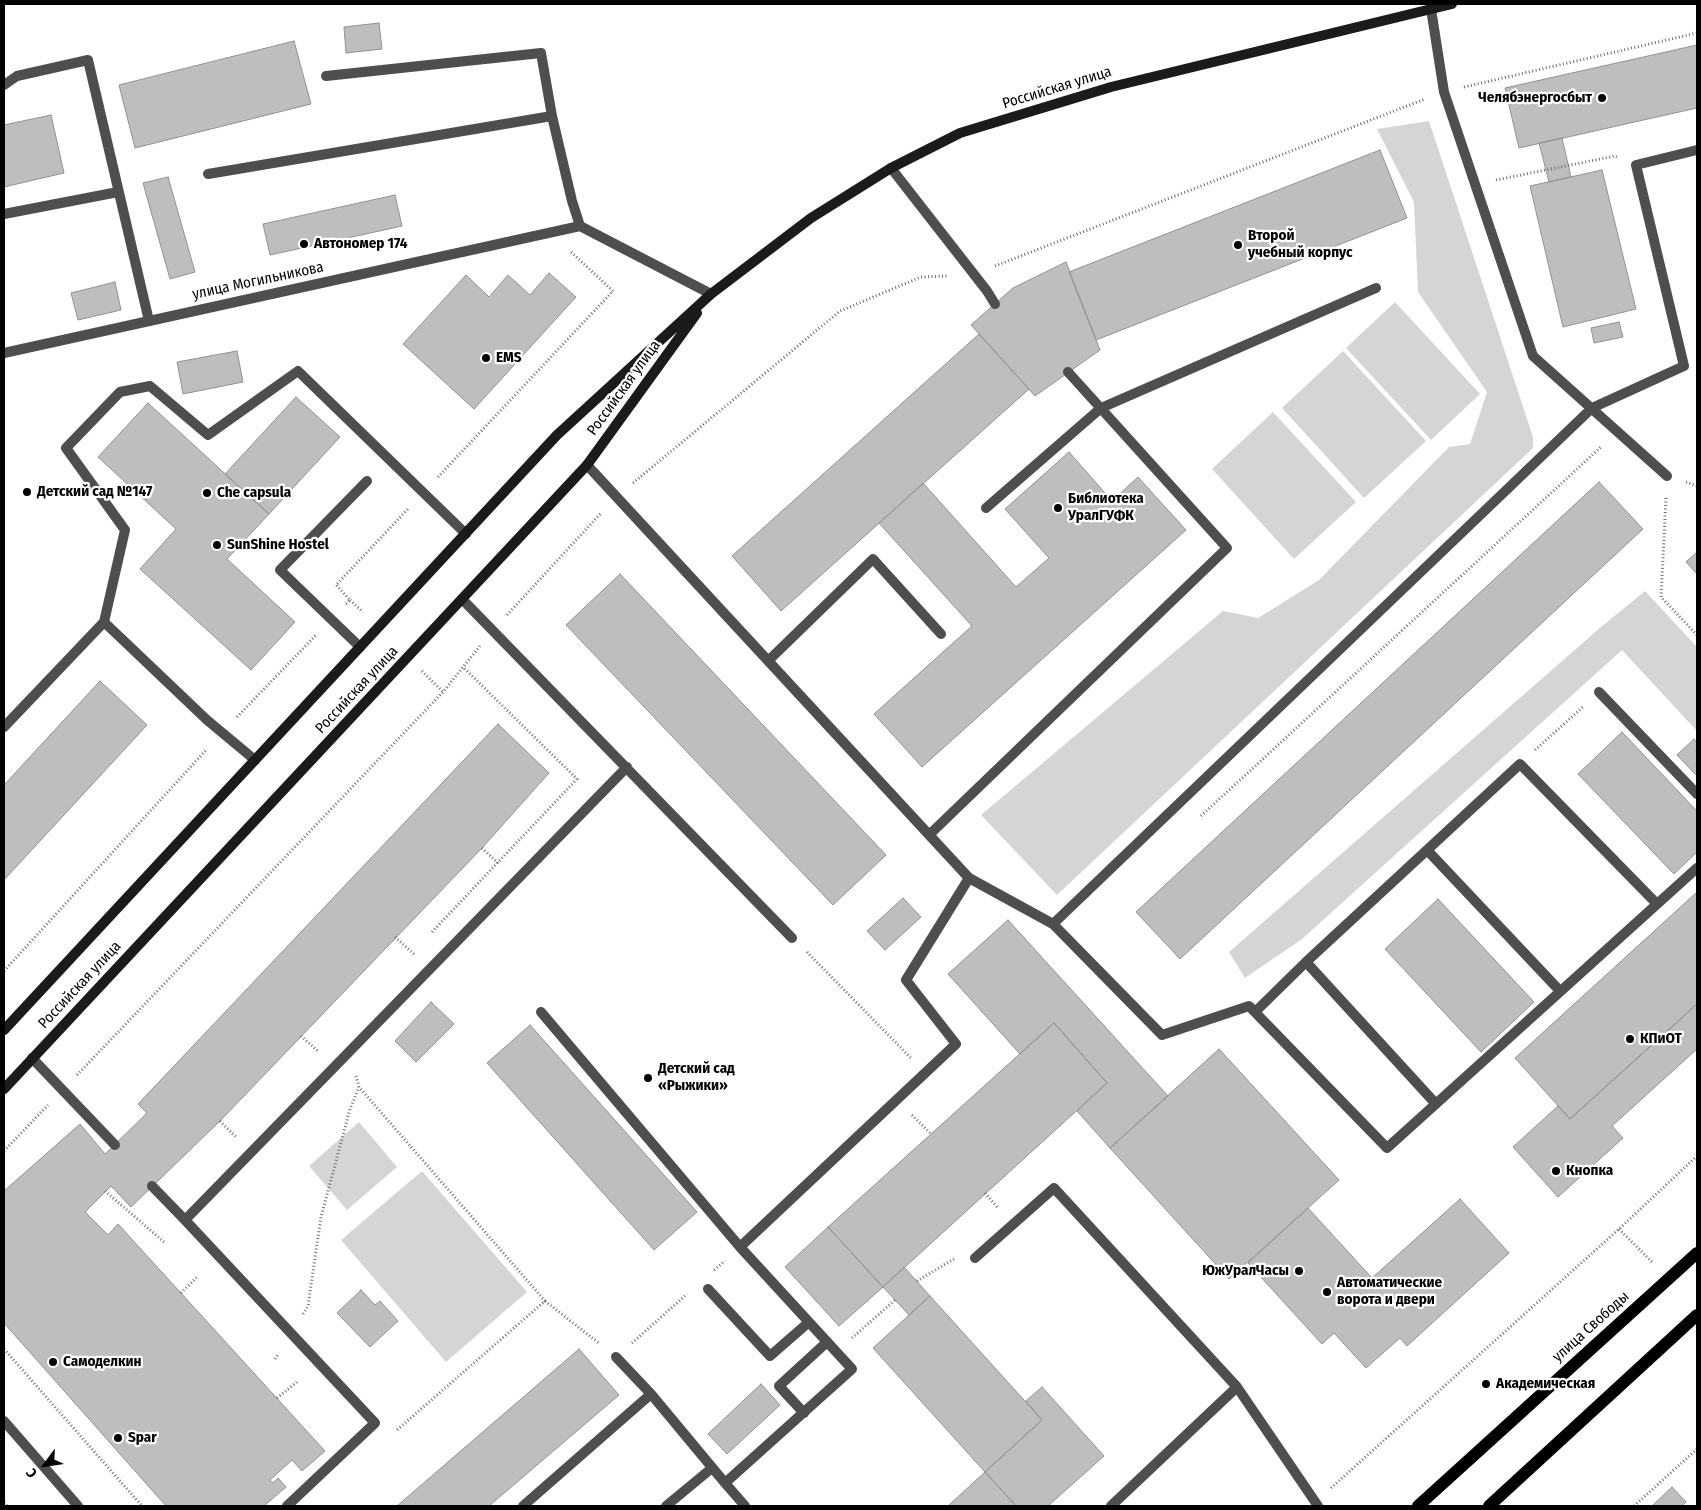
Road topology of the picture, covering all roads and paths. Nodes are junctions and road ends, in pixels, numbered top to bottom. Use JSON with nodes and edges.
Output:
{"nodes":[{"id":1,"x":1452,"y":4,"type":"edge"},
{"id":2,"x":1431,"y":9,"type":"junction"},
{"id":3,"x":1697,"y":33,"type":"edge"},
{"id":4,"x":326,"y":76,"type":"dead end"},
{"id":5,"x":4,"y":85,"type":"edge"},
{"id":6,"x":1444,"y":92,"type":"junction"},
{"id":7,"x":552,"y":116,"type":"junction"},
{"id":8,"x":1697,"y":150,"type":"edge"},
{"id":9,"x":1636,"y":165,"type":"junction"},
{"id":10,"x":891,"y":168,"type":"junction"},
{"id":11,"x":208,"y":174,"type":"dead end"},
{"id":12,"x":1475,"y":185,"type":"junction"},
{"id":13,"x":118,"y":192,"type":"junction"},
{"id":14,"x":4,"y":214,"type":"edge"},
{"id":15,"x":580,"y":226,"type":"junction"},
{"id":16,"x":974,"y":274,"type":"junction"},
{"id":17,"x":1376,"y":288,"type":"dead end"},
{"id":18,"x":711,"y":294,"type":"junction"},
{"id":19,"x":994,"y":304,"type":"dead end"},
{"id":20,"x":149,"y":320,"type":"junction"},
{"id":21,"x":4,"y":353,"type":"edge"},
{"id":22,"x":1068,"y":372,"type":"dead end"},
{"id":23,"x":1101,"y":408,"type":"junction"},
{"id":24,"x":1592,"y":408,"type":"junction"},
{"id":25,"x":1618,"y":432,"type":"junction"},
{"id":26,"x":587,"y":465,"type":"junction"},
{"id":27,"x":1667,"y":476,"type":"junction"},
{"id":28,"x":367,"y":481,"type":"dead end"},
{"id":29,"x":1697,"y":486,"type":"edge"},
{"id":30,"x":616,"y":497,"type":"junction"},
{"id":31,"x":986,"y":508,"type":"dead end"},
{"id":32,"x":466,"y":534,"type":"junction"},
{"id":33,"x":462,"y":599,"type":"junction"},
{"id":34,"x":104,"y":622,"type":"junction"},
{"id":35,"x":493,"y":631,"type":"junction"},
{"id":36,"x":941,"y":634,"type":"dead end"},
{"id":37,"x":1697,"y":635,"type":"edge"},
{"id":38,"x":360,"y":646,"type":"junction"},
{"id":39,"x":768,"y":661,"type":"junction"},
{"id":40,"x":463,"y":667,"type":"junction"},
{"id":41,"x":1599,"y":692,"type":"joint"},
{"id":42,"x":4,"y":727,"type":"edge"},
{"id":43,"x":255,"y":760,"type":"junction"},
{"id":44,"x":1520,"y":764,"type":"junction"},
{"id":45,"x":627,"y":767,"type":"junction"},
{"id":46,"x":1697,"y":794,"type":"edge"},
{"id":47,"x":1197,"y":820,"type":"dead end"},
{"id":48,"x":929,"y":835,"type":"junction"},
{"id":49,"x":1427,"y":850,"type":"junction"},
{"id":50,"x":1697,"y":868,"type":"edge"},
{"id":51,"x":969,"y":878,"type":"junction"},
{"id":52,"x":1658,"y":904,"type":"junction"},
{"id":53,"x":1053,"y":924,"type":"junction"},
{"id":54,"x":432,"y":932,"type":"dead end"},
{"id":55,"x":792,"y":938,"type":"joint"},
{"id":56,"x":418,"y":946,"type":"dead end"},
{"id":57,"x":412,"y":953,"type":"dead end"},
{"id":58,"x":1306,"y":962,"type":"junction"},
{"id":59,"x":1560,"y":991,"type":"junction"},
{"id":60,"x":541,"y":1012,"type":"dead end"},
{"id":61,"x":1255,"y":1012,"type":"junction"},
{"id":62,"x":4,"y":1030,"type":"edge"},
{"id":63,"x":325,"y":1045,"type":"dead end"},
{"id":64,"x":318,"y":1052,"type":"dead end"},
{"id":65,"x":32,"y":1058,"type":"junction"},
{"id":66,"x":926,"y":1072,"type":"junction"},
{"id":67,"x":4,"y":1089,"type":"edge"},
{"id":68,"x":62,"y":1090,"type":"junction"},
{"id":69,"x":1436,"y":1104,"type":"junction"},
{"id":70,"x":220,"y":1121,"type":"dead end"},
{"id":71,"x":243,"y":1130,"type":"dead end"},
{"id":72,"x":114,"y":1145,"type":"dead end"},
{"id":73,"x":4,"y":1151,"type":"edge"},
{"id":74,"x":1697,"y":1156,"type":"edge"},
{"id":75,"x":152,"y":1186,"type":"dead end"},
{"id":76,"x":105,"y":1191,"type":"dead end"},
{"id":77,"x":184,"y":1220,"type":"junction"},
{"id":78,"x":164,"y":1242,"type":"dead end"},
{"id":79,"x":740,"y":1247,"type":"junction"},
{"id":80,"x":1697,"y":1253,"type":"edge"},
{"id":81,"x":975,"y":1258,"type":"dead end"},
{"id":82,"x":711,"y":1273,"type":"dead end"},
{"id":83,"x":197,"y":1277,"type":"dead end"},
{"id":84,"x":708,"y":1289,"type":"dead end"},
{"id":85,"x":689,"y":1292,"type":"dead end"},
{"id":86,"x":181,"y":1293,"type":"dead end"},
{"id":87,"x":895,"y":1300,"type":"dead end"},
{"id":88,"x":545,"y":1302,"type":"junction"},
{"id":89,"x":1697,"y":1315,"type":"edge"},
{"id":90,"x":808,"y":1322,"type":"junction"},
{"id":91,"x":291,"y":1333,"type":"junction"},
{"id":92,"x":827,"y":1342,"type":"junction"},
{"id":93,"x":4,"y":1349,"type":"edge"},
{"id":94,"x":837,"y":1352,"type":"junction"},
{"id":95,"x":616,"y":1356,"type":"junction"},
{"id":96,"x":275,"y":1359,"type":"dead end"},
{"id":97,"x":297,"y":1382,"type":"dead end"},
{"id":98,"x":1237,"y":1387,"type":"junction"},
{"id":99,"x":651,"y":1394,"type":"junction"},
{"id":100,"x":277,"y":1398,"type":"dead end"},
{"id":101,"x":804,"y":1413,"type":"junction"},
{"id":102,"x":4,"y":1421,"type":"edge"},
{"id":103,"x":375,"y":1423,"type":"junction"},
{"id":104,"x":1697,"y":1448,"type":"edge"},
{"id":105,"x":712,"y":1468,"type":"junction"},
{"id":106,"x":726,"y":1483,"type":"junction"},
{"id":107,"x":4,"y":1502,"type":"edge"},
{"id":108,"x":1317,"y":1504,"type":"edge"},
{"id":109,"x":7,"y":1506,"type":"edge"},
{"id":110,"x":78,"y":1506,"type":"edge"},
{"id":111,"x":142,"y":1506,"type":"edge"},
{"id":112,"x":287,"y":1506,"type":"edge"},
{"id":113,"x":523,"y":1506,"type":"edge"},
{"id":114,"x":666,"y":1506,"type":"edge"},
{"id":115,"x":745,"y":1506,"type":"edge"},
{"id":116,"x":1111,"y":1506,"type":"edge"},
{"id":117,"x":1418,"y":1506,"type":"edge"},
{"id":118,"x":1489,"y":1506,"type":"edge"},
{"id":119,"x":1634,"y":1506,"type":"edge"}],
"edges":[{"from":1,"to":2,"type":"main road","name":"Российская улица"},
{"from":2,"to":6,"type":"street"},
{"from":2,"to":10,"type":"main road","name":"Российская улица"},
{"from":3,"to":6,"type":"path"},
{"from":4,"to":7,"type":"street"},
{"from":5,"to":13,"type":"street"},
{"from":6,"to":12,"type":"street"},
{"from":6,"to":16,"type":"path"},
{"from":7,"to":11,"type":"street"},
{"from":7,"to":15,"type":"street"},
{"from":8,"to":9,"type":"street"},
{"from":9,"to":12,"type":"path"},
{"from":9,"to":24,"type":"street"},
{"from":10,"to":16,"type":"street"},
{"from":10,"to":18,"type":"main road","name":"Российская улица"},
{"from":12,"to":24,"type":"street"},
{"from":13,"to":14,"type":"street"},
{"from":13,"to":20,"type":"street"},
{"from":15,"to":18,"type":"street"},
{"from":15,"to":20,"type":"street","name":"улица Могильникова"},
{"from":16,"to":19,"type":"street"},
{"from":16,"to":30,"type":"path"},
{"from":17,"to":23,"type":"street"},
{"from":18,"to":26,"type":"main road","name":"Российская улица"},
{"from":18,"to":32,"type":"main road","name":"Российская улица"},
{"from":20,"to":21,"type":"street","name":"улица Могильникова"},
{"from":22,"to":23,"type":"street"},
{"from":23,"to":31,"type":"street"},
{"from":23,"to":48,"type":"street"},
{"from":24,"to":25,"type":"street"},
{"from":24,"to":53,"type":"street"},
{"from":25,"to":27,"type":"street"},
{"from":25,"to":47,"type":"path"},
{"from":26,"to":30,"type":"street"},
{"from":26,"to":33,"type":"main road","name":"Российская улица"},
{"from":27,"to":29,"type":"path"},
{"from":27,"to":37,"type":"path"},
{"from":28,"to":38,"type":"street"},
{"from":30,"to":35,"type":"path"},
{"from":30,"to":39,"type":"street"},
{"from":32,"to":34,"type":"street"},
{"from":32,"to":38,"type":"main road","name":"Российская улица"},
{"from":33,"to":35,"type":"street"},
{"from":33,"to":65,"type":"main road","name":"Российская улица"},
{"from":34,"to":42,"type":"street"},
{"from":34,"to":43,"type":"street"},
{"from":35,"to":40,"type":"path"},
{"from":35,"to":45,"type":"street"},
{"from":36,"to":39,"type":"street"},
{"from":38,"to":43,"type":"main road","name":"Российская улица"},
{"from":39,"to":48,"type":"street"},
{"from":40,"to":54,"type":"path"},
{"from":40,"to":68,"type":"path"},
{"from":41,"to":44,"type":"path"},
{"from":41,"to":46,"type":"street"},
{"from":43,"to":62,"type":"main road","name":"Российская улица"},
{"from":44,"to":49,"type":"street"},
{"from":44,"to":52,"type":"street"},
{"from":45,"to":55,"type":"street"},
{"from":45,"to":77,"type":"street"},
{"from":48,"to":51,"type":"street"},
{"from":49,"to":58,"type":"street"},
{"from":49,"to":59,"type":"street"},
{"from":50,"to":52,"type":"street"},
{"from":51,"to":53,"type":"street"},
{"from":51,"to":66,"type":"street"},
{"from":52,"to":59,"type":"street"},
{"from":53,"to":61,"type":"street"},
{"from":55,"to":66,"type":"path"},
{"from":56,"to":57,"type":"path"},
{"from":58,"to":61,"type":"street"},
{"from":58,"to":69,"type":"street"},
{"from":59,"to":69,"type":"street"},
{"from":60,"to":79,"type":"street"},
{"from":61,"to":69,"type":"street"},
{"from":63,"to":64,"type":"path"},
{"from":65,"to":67,"type":"main road","name":"Российская улица"},
{"from":65,"to":68,"type":"street"},
{"from":66,"to":79,"type":"street"},
{"from":68,"to":72,"type":"street"},
{"from":68,"to":73,"type":"path"},
{"from":70,"to":71,"type":"path"},
{"from":74,"to":108,"type":"path"},
{"from":75,"to":77,"type":"street"},
{"from":76,"to":78,"type":"path"},
{"from":77,"to":91,"type":"street"},
{"from":79,"to":82,"type":"path"},
{"from":79,"to":90,"type":"street"},
{"from":80,"to":117,"type":"main road","name":"улица Свободы"},
{"from":81,"to":98,"type":"street"},
{"from":83,"to":86,"type":"path"},
{"from":84,"to":90,"type":"street"},
{"from":85,"to":95,"type":"path"},
{"from":87,"to":94,"type":"path"},
{"from":88,"to":91,"type":"path"},
{"from":88,"to":95,"type":"path"},
{"from":88,"to":103,"type":"path"},
{"from":89,"to":118,"type":"main road"},
{"from":90,"to":92,"type":"street"},
{"from":91,"to":96,"type":"path"},
{"from":91,"to":103,"type":"street"},
{"from":92,"to":94,"type":"street"},
{"from":92,"to":101,"type":"street"},
{"from":93,"to":111,"type":"path"},
{"from":94,"to":101,"type":"street"},
{"from":95,"to":99,"type":"street"},
{"from":97,"to":100,"type":"path"},
{"from":98,"to":108,"type":"street"},
{"from":98,"to":116,"type":"street"},
{"from":99,"to":105,"type":"street"},
{"from":99,"to":113,"type":"street"},
{"from":101,"to":106,"type":"street"},
{"from":102,"to":110,"type":"street"},
{"from":103,"to":112,"type":"street"},
{"from":104,"to":119,"type":"path"},
{"from":105,"to":106,"type":"street"},
{"from":105,"to":114,"type":"street"},
{"from":106,"to":115,"type":"street"},
{"from":107,"to":109,"type":"path"}]}
